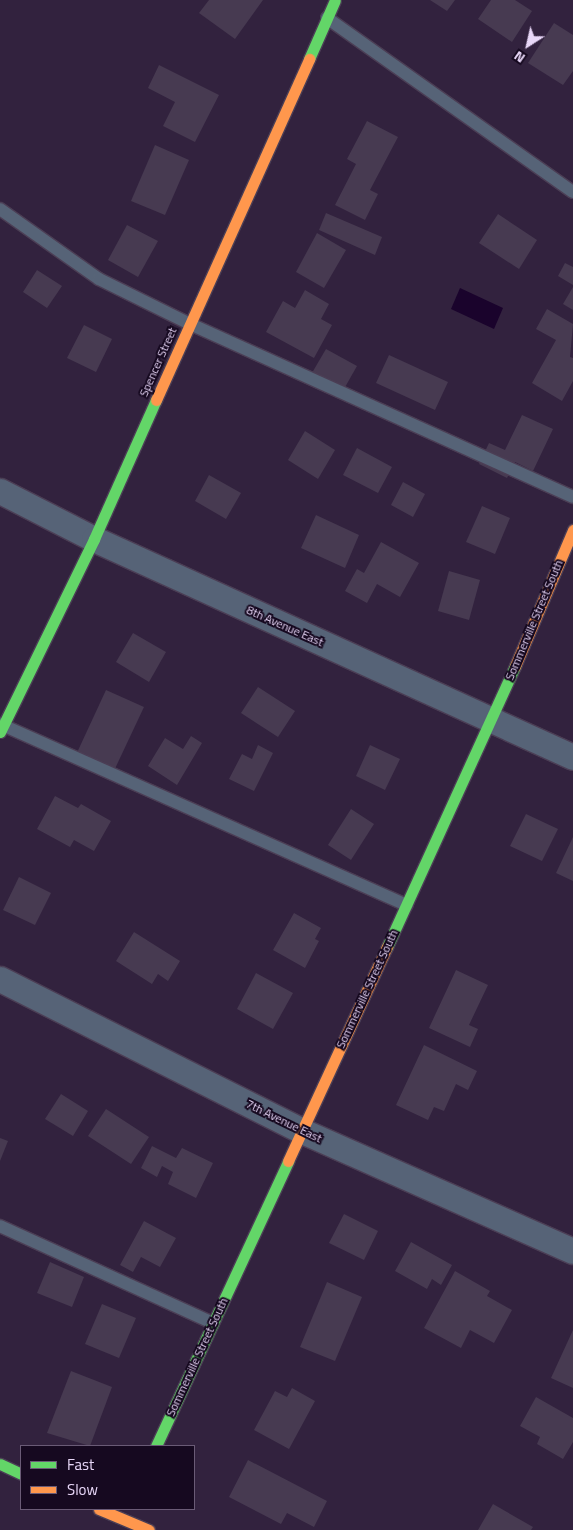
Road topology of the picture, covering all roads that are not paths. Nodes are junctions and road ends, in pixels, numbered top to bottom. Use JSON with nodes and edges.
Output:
{"nodes":[{"id":1,"x":335,"y":0,"type":"edge"},
{"id":2,"x":327,"y":18,"type":"junction"},
{"id":3,"x":573,"y":192,"type":"edge"},
{"id":4,"x":0,"y":210,"type":"edge"},
{"id":5,"x":190,"y":324,"type":"junction"},
{"id":6,"x":0,"y":491,"type":"edge"},
{"id":7,"x":573,"y":497,"type":"edge"},
{"id":8,"x":573,"y":530,"type":"edge"},
{"id":9,"x":94,"y":539,"type":"junction"},
{"id":10,"x":492,"y":720,"type":"junction"},
{"id":11,"x":1,"y":727,"type":"edge"},
{"id":12,"x":573,"y":757,"type":"edge"},
{"id":13,"x":406,"y":905,"type":"junction"},
{"id":14,"x":0,"y":979,"type":"edge"},
{"id":15,"x":302,"y":1131,"type":"junction"},
{"id":16,"x":0,"y":1226,"type":"edge"},
{"id":17,"x":573,"y":1252,"type":"edge"},
{"id":18,"x":213,"y":1323,"type":"junction"},
{"id":19,"x":156,"y":1445,"type":"edge"},
{"id":20,"x":0,"y":1464,"type":"edge"},
{"id":21,"x":20,"y":1474,"type":"edge"},
{"id":22,"x":101,"y":1510,"type":"edge"},
{"id":23,"x":123,"y":1519,"type":"edge"},
{"id":24,"x":149,"y":1530,"type":"edge"}],
"edges":[{"from":1,"to":2,"type":"street","name":"Spencer Street"},
{"from":2,"to":3,"type":"lane"},
{"from":2,"to":5,"type":"street","name":"Spencer Street"},
{"from":4,"to":5,"type":"lane"},
{"from":5,"to":7,"type":"lane"},
{"from":5,"to":9,"type":"street","name":"Spencer Street"},
{"from":6,"to":9,"type":"street","name":"8th Avenue East"},
{"from":8,"to":10,"type":"street","name":"Sommerville Street South"},
{"from":9,"to":10,"type":"street","name":"8th Avenue East"},
{"from":9,"to":11,"type":"street","name":"Spencer Street"},
{"from":10,"to":12,"type":"street","name":"8th Avenue East"},
{"from":10,"to":13,"type":"street","name":"Sommerville Street South"},
{"from":11,"to":13,"type":"lane"},
{"from":13,"to":15,"type":"street","name":"Sommerville Street South"},
{"from":14,"to":15,"type":"street","name":"7th Avenue East"},
{"from":15,"to":17,"type":"street","name":"7th Avenue East"},
{"from":15,"to":18,"type":"street","name":"Sommerville Street South"},
{"from":16,"to":18,"type":"lane"},
{"from":18,"to":19,"type":"street","name":"Sommerville Street South"},
{"from":20,"to":21,"type":"street"},
{"from":22,"to":23,"type":"street"},
{"from":23,"to":24,"type":"street"}]}
